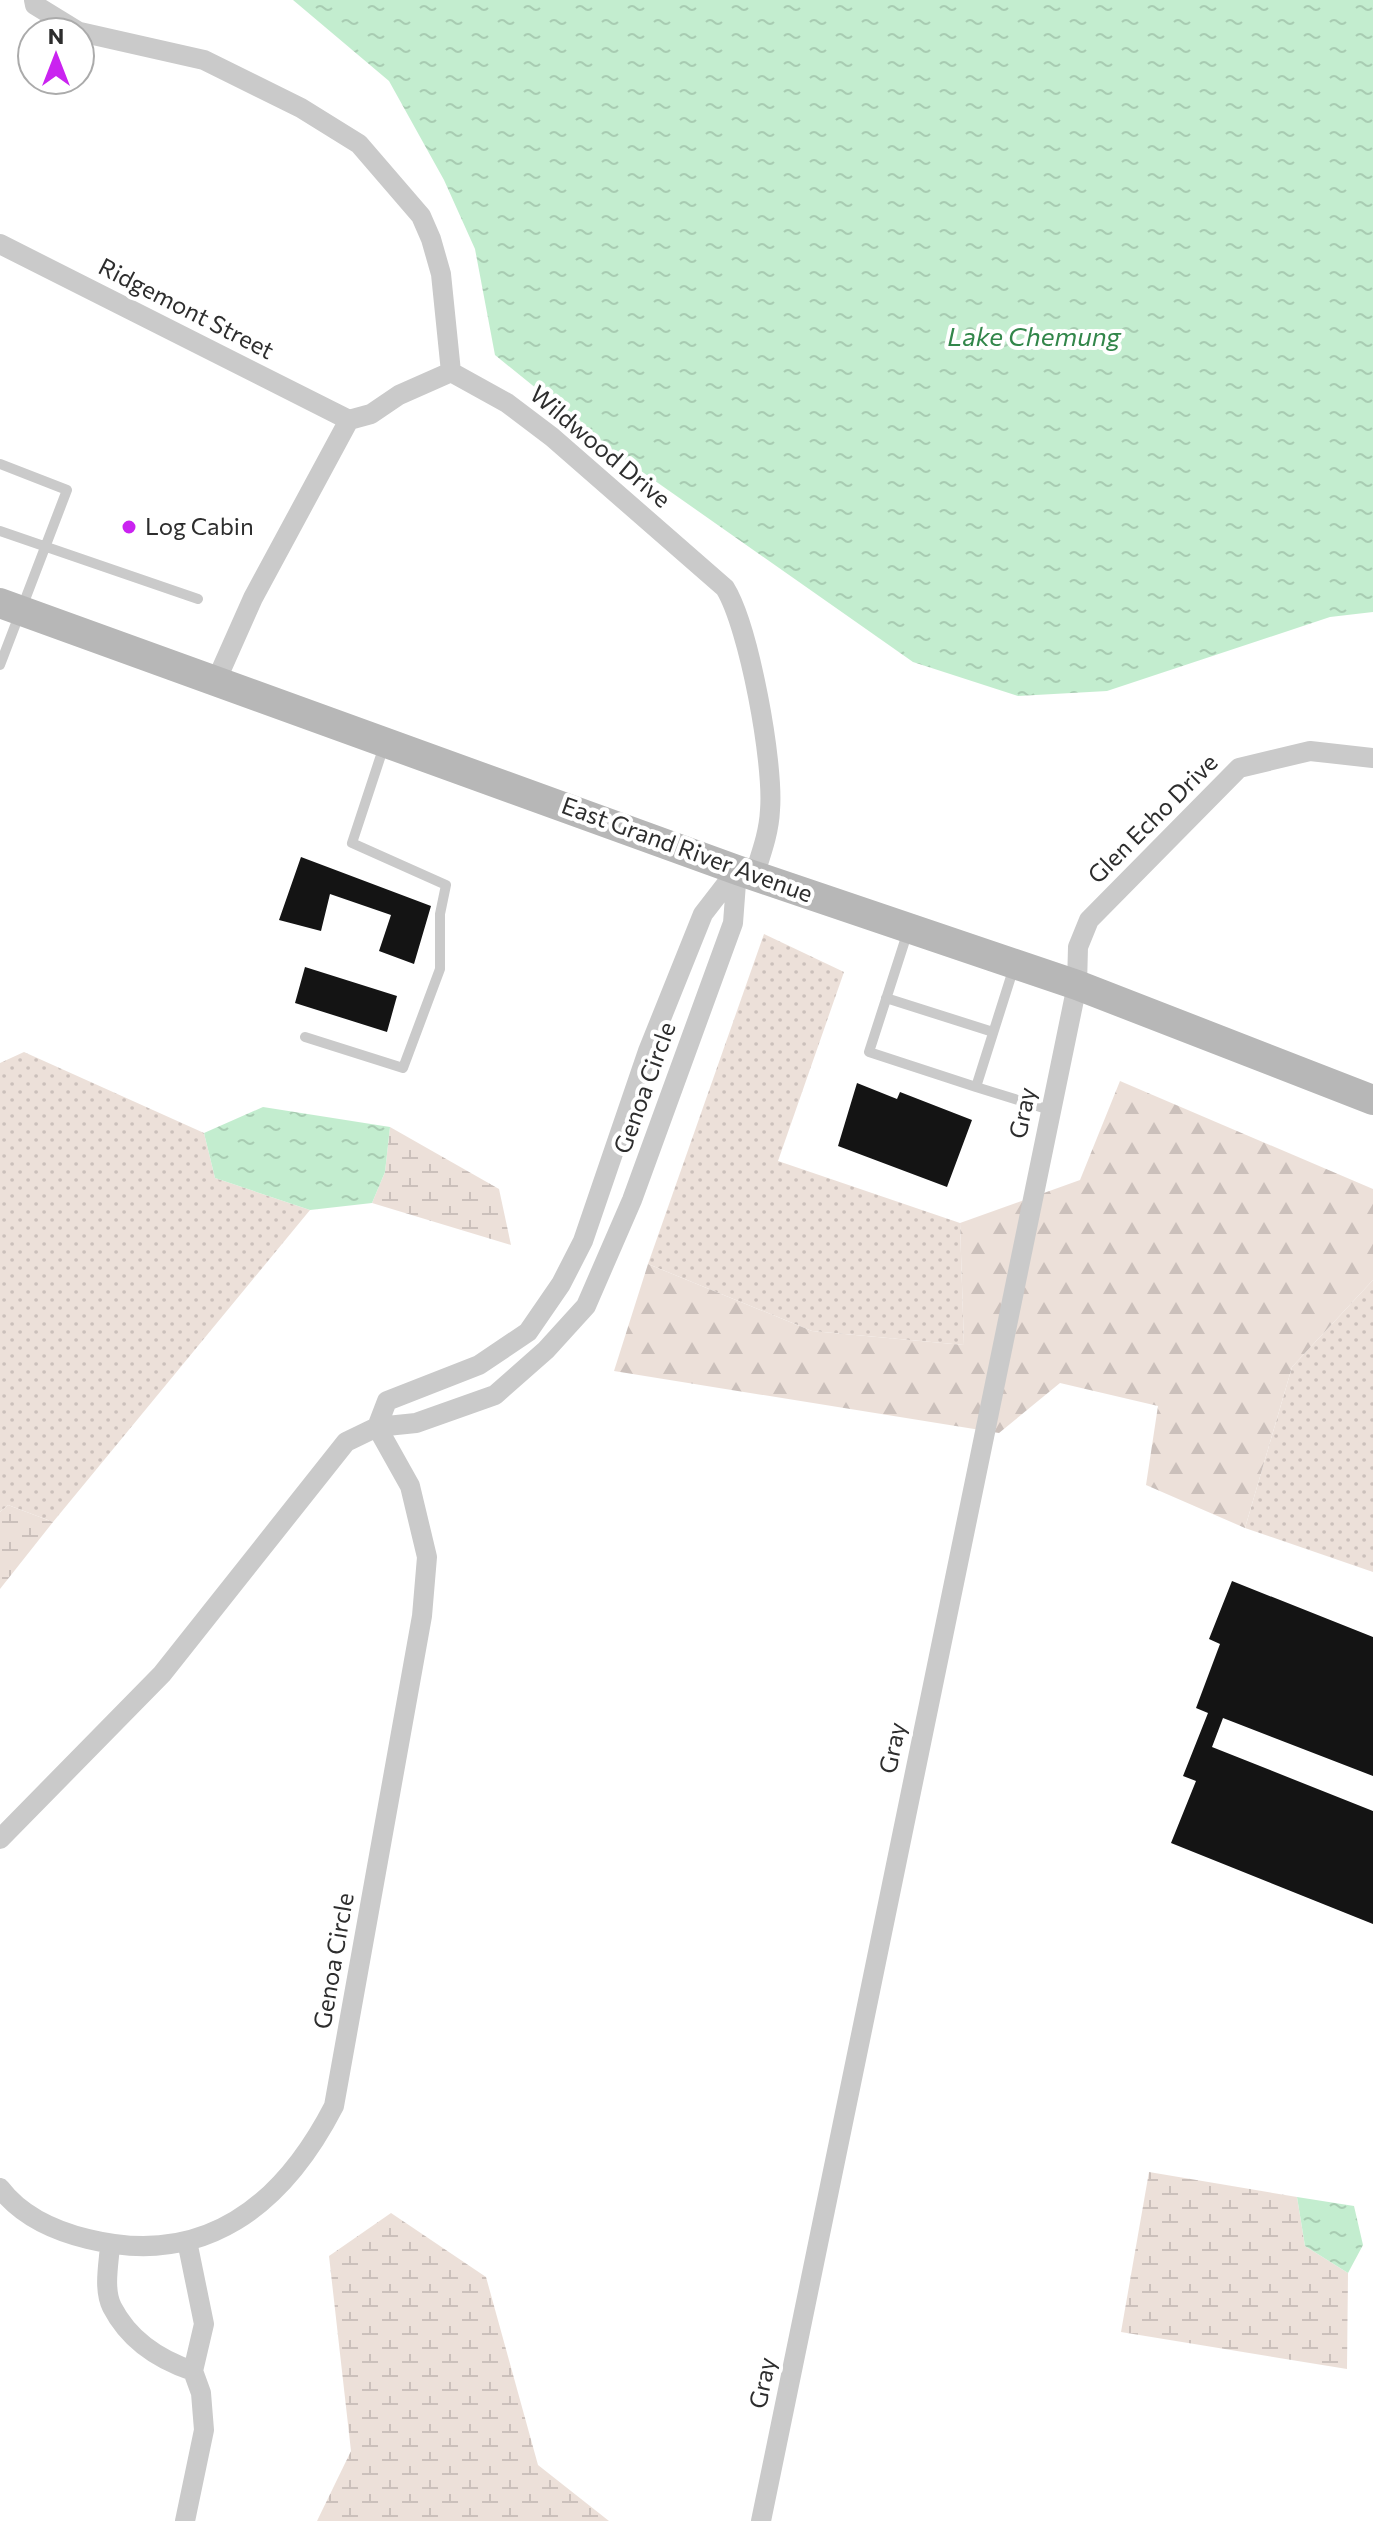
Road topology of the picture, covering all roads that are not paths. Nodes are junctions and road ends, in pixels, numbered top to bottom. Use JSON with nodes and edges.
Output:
{"nodes":[{"id":1,"x":34,"y":0,"type":"edge"},
{"id":2,"x":53,"y":16,"type":"edge"},
{"id":3,"x":96,"y":36,"type":"edge"},
{"id":4,"x":0,"y":244,"type":"edge"},
{"id":5,"x":451,"y":372,"type":"junction"},
{"id":6,"x":349,"y":420,"type":"junction"},
{"id":7,"x":0,"y":464,"type":"edge"},
{"id":8,"x":0,"y":531,"type":"edge"},
{"id":9,"x":45,"y":547,"type":"junction"},
{"id":10,"x":198,"y":599,"type":"dead end"},
{"id":11,"x":11,"y":607,"type":"edge"},
{"id":12,"x":0,"y":665,"type":"edge"},
{"id":13,"x":217,"y":679,"type":"junction"},
{"id":14,"x":386,"y":740,"type":"junction"},
{"id":15,"x":1373,"y":758,"type":"edge"},
{"id":16,"x":746,"y":873,"type":"junction"},
{"id":17,"x":909,"y":929,"type":"junction"},
{"id":18,"x":1014,"y":965,"type":"junction"},
{"id":19,"x":676,"y":982,"type":"junction"},
{"id":20,"x":1077,"y":985,"type":"junction"},
{"id":21,"x":708,"y":993,"type":"junction"},
{"id":22,"x":886,"y":998,"type":"junction"},
{"id":23,"x":993,"y":1032,"type":"junction"},
{"id":24,"x":305,"y":1037,"type":"dead end"},
{"id":25,"x":976,"y":1087,"type":"junction"},
{"id":26,"x":1373,"y":1100,"type":"edge"},
{"id":27,"x":1050,"y":1110,"type":"junction"},
{"id":28,"x":601,"y":1186,"type":"junction"},
{"id":29,"x":632,"y":1200,"type":"junction"},
{"id":30,"x":528,"y":1332,"type":"junction"},
{"id":31,"x":546,"y":1350,"type":"junction"},
{"id":32,"x":377,"y":1427,"type":"junction"},
{"id":33,"x":0,"y":1839,"type":"edge"},
{"id":34,"x":0,"y":2188,"type":"edge"},
{"id":35,"x":187,"y":2241,"type":"junction"},
{"id":36,"x":110,"y":2245,"type":"junction"},
{"id":37,"x":193,"y":2371,"type":"junction"},
{"id":38,"x":185,"y":2521,"type":"edge"},
{"id":39,"x":761,"y":2521,"type":"edge"}],
"edges":[{"from":1,"to":2,"type":"street"},
{"from":3,"to":5,"type":"street"},
{"from":4,"to":6,"type":"street","name":"Ridgemont Street"},
{"from":5,"to":6,"type":"street"},
{"from":5,"to":16,"type":"street","name":"Wildwood Drive"},
{"from":6,"to":13,"type":"street"},
{"from":7,"to":9,"type":"lane"},
{"from":8,"to":9,"type":"lane"},
{"from":9,"to":10,"type":"lane"},
{"from":9,"to":11,"type":"lane"},
{"from":11,"to":12,"type":"lane"},
{"from":11,"to":13,"type":"main road","name":"East Grand River Avenue"},
{"from":13,"to":14,"type":"main road","name":"East Grand River Avenue"},
{"from":14,"to":16,"type":"main road","name":"East Grand River Avenue"},
{"from":14,"to":24,"type":"lane"},
{"from":15,"to":20,"type":"street","name":"Glen Echo Drive"},
{"from":16,"to":17,"type":"main road","name":"East Grand River Avenue"},
{"from":16,"to":19,"type":"street","name":"Genoa Circle"},
{"from":16,"to":21,"type":"street","name":"Genoa Circle"},
{"from":17,"to":18,"type":"main road","name":"East Grand River Avenue"},
{"from":17,"to":22,"type":"lane"},
{"from":18,"to":20,"type":"main road","name":"East Grand River Avenue"},
{"from":18,"to":23,"type":"lane"},
{"from":19,"to":21,"type":"street"},
{"from":19,"to":28,"type":"street","name":"Genoa Circle"},
{"from":20,"to":26,"type":"main road","name":"East Grand River Avenue"},
{"from":20,"to":27,"type":"street","name":"Gray"},
{"from":21,"to":29,"type":"street","name":"Genoa Circle"},
{"from":22,"to":23,"type":"lane"},
{"from":22,"to":25,"type":"lane"},
{"from":23,"to":25,"type":"lane"},
{"from":25,"to":27,"type":"lane"},
{"from":27,"to":39,"type":"street","name":"Gray"},
{"from":28,"to":29,"type":"street"},
{"from":28,"to":30,"type":"street","name":"Genoa Circle"},
{"from":29,"to":31,"type":"street","name":"Genoa Circle"},
{"from":30,"to":31,"type":"street"},
{"from":30,"to":32,"type":"street","name":"Genoa Circle"},
{"from":31,"to":32,"type":"street","name":"Genoa Circle"},
{"from":32,"to":33,"type":"street","name":"Genoa Circle"},
{"from":32,"to":35,"type":"street","name":"Genoa Circle"},
{"from":34,"to":36,"type":"street","name":"Genoa Circle"},
{"from":35,"to":36,"type":"street","name":"Genoa Circle"},
{"from":35,"to":37,"type":"street"},
{"from":36,"to":37,"type":"street"},
{"from":37,"to":38,"type":"street"}]}
